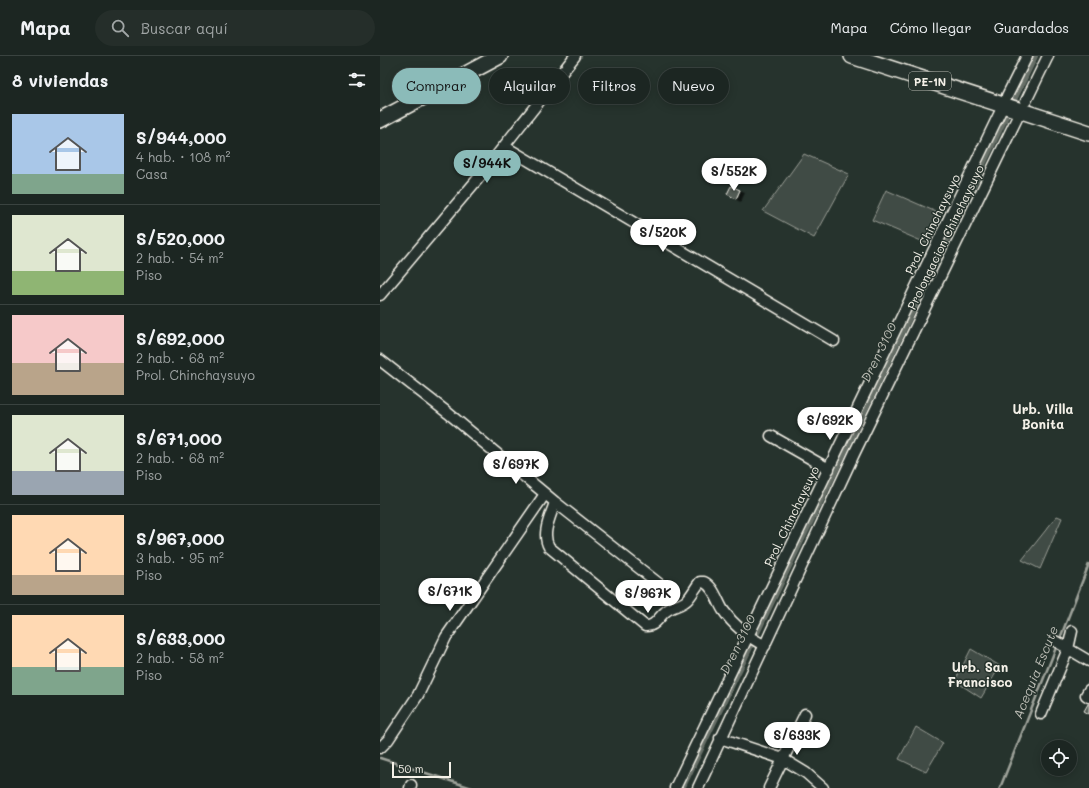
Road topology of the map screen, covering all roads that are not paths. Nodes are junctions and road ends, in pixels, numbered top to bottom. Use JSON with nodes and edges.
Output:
{"nodes":[{"id":1,"x":482,"y":56,"type":"edge"},
{"id":2,"x":500,"y":56,"type":"edge"},
{"id":3,"x":575,"y":56,"type":"edge"},
{"id":4,"x":852,"y":56,"type":"edge"},
{"id":5,"x":882,"y":56,"type":"edge"},
{"id":6,"x":1027,"y":56,"type":"edge"},
{"id":7,"x":1048,"y":56,"type":"edge"},
{"id":8,"x":1015,"y":103,"type":"junction"},
{"id":9,"x":380,"y":110,"type":"edge"},
{"id":10,"x":380,"y":120,"type":"edge"},
{"id":11,"x":1089,"y":122,"type":"edge"},
{"id":12,"x":1089,"y":133,"type":"edge"},
{"id":13,"x":504,"y":146,"type":"junction"},
{"id":14,"x":380,"y":296,"type":"edge"},
{"id":15,"x":834,"y":341,"type":"dead end"},
{"id":16,"x":380,"y":360,"type":"edge"},
{"id":17,"x":771,"y":436,"type":"dead end"},
{"id":18,"x":828,"y":469,"type":"junction"},
{"id":19,"x":545,"y":494,"type":"junction"},
{"id":20,"x":555,"y":502,"type":"junction"},
{"id":21,"x":667,"y":590,"type":"dead end"},
{"id":22,"x":1072,"y":631,"type":"dead end"},
{"id":23,"x":756,"y":641,"type":"junction"},
{"id":24,"x":1061,"y":645,"type":"junction"},
{"id":25,"x":1089,"y":661,"type":"edge"},
{"id":26,"x":1089,"y":690,"type":"edge"},
{"id":27,"x":1089,"y":697,"type":"edge"},
{"id":28,"x":805,"y":714,"type":"dead end"},
{"id":29,"x":1041,"y":714,"type":"dead end"},
{"id":30,"x":720,"y":738,"type":"junction"},
{"id":31,"x":380,"y":748,"type":"edge"},
{"id":32,"x":782,"y":759,"type":"junction"},
{"id":33,"x":675,"y":788,"type":"edge"},
{"id":34,"x":698,"y":788,"type":"edge"},
{"id":35,"x":769,"y":788,"type":"edge"},
{"id":36,"x":823,"y":788,"type":"edge"}],
"edges":[{"from":1,"to":9,"type":"highway"},
{"from":2,"to":10,"type":"highway"},
{"from":3,"to":13,"type":"street"},
{"from":4,"to":8,"type":"highway","number":"PE-1N"},
{"from":5,"to":8,"type":"highway","number":"PE-1N"},
{"from":6,"to":8,"type":"street","name":"Prol. Chinchaysuyo"},
{"from":7,"to":8,"type":"street"},
{"from":8,"to":11,"type":"highway","number":"PE-1N"},
{"from":8,"to":12,"type":"highway","number":"PE-1N"},
{"from":8,"to":18,"type":"street","name":"Prol. Chinchaysuyo"},
{"from":8,"to":23,"type":"street","name":"Prolongacion Chinchaysuyo"},
{"from":13,"to":14,"type":"street"},
{"from":13,"to":15,"type":"street"},
{"from":16,"to":19,"type":"street"},
{"from":17,"to":18,"type":"street"},
{"from":18,"to":23,"type":"street","name":"Prol. Chinchaysuyo"},
{"from":19,"to":20,"type":"street"},
{"from":19,"to":31,"type":"street"},
{"from":20,"to":21,"type":"street"},
{"from":20,"to":23,"type":"street"},
{"from":22,"to":24,"type":"street"},
{"from":23,"to":30,"type":"street","name":"Prolongacion Chinchaysuyo"},
{"from":23,"to":33,"type":"street","name":"Prol. Chinchaysuyo"},
{"from":24,"to":25,"type":"street"},
{"from":24,"to":29,"type":"street"},
{"from":26,"to":27,"type":"street"},
{"from":28,"to":32,"type":"street"},
{"from":30,"to":32,"type":"street"},
{"from":30,"to":34,"type":"street","name":"Prolongacion Chinchaysuyo"},
{"from":32,"to":35,"type":"street"},
{"from":32,"to":36,"type":"street"}]}
